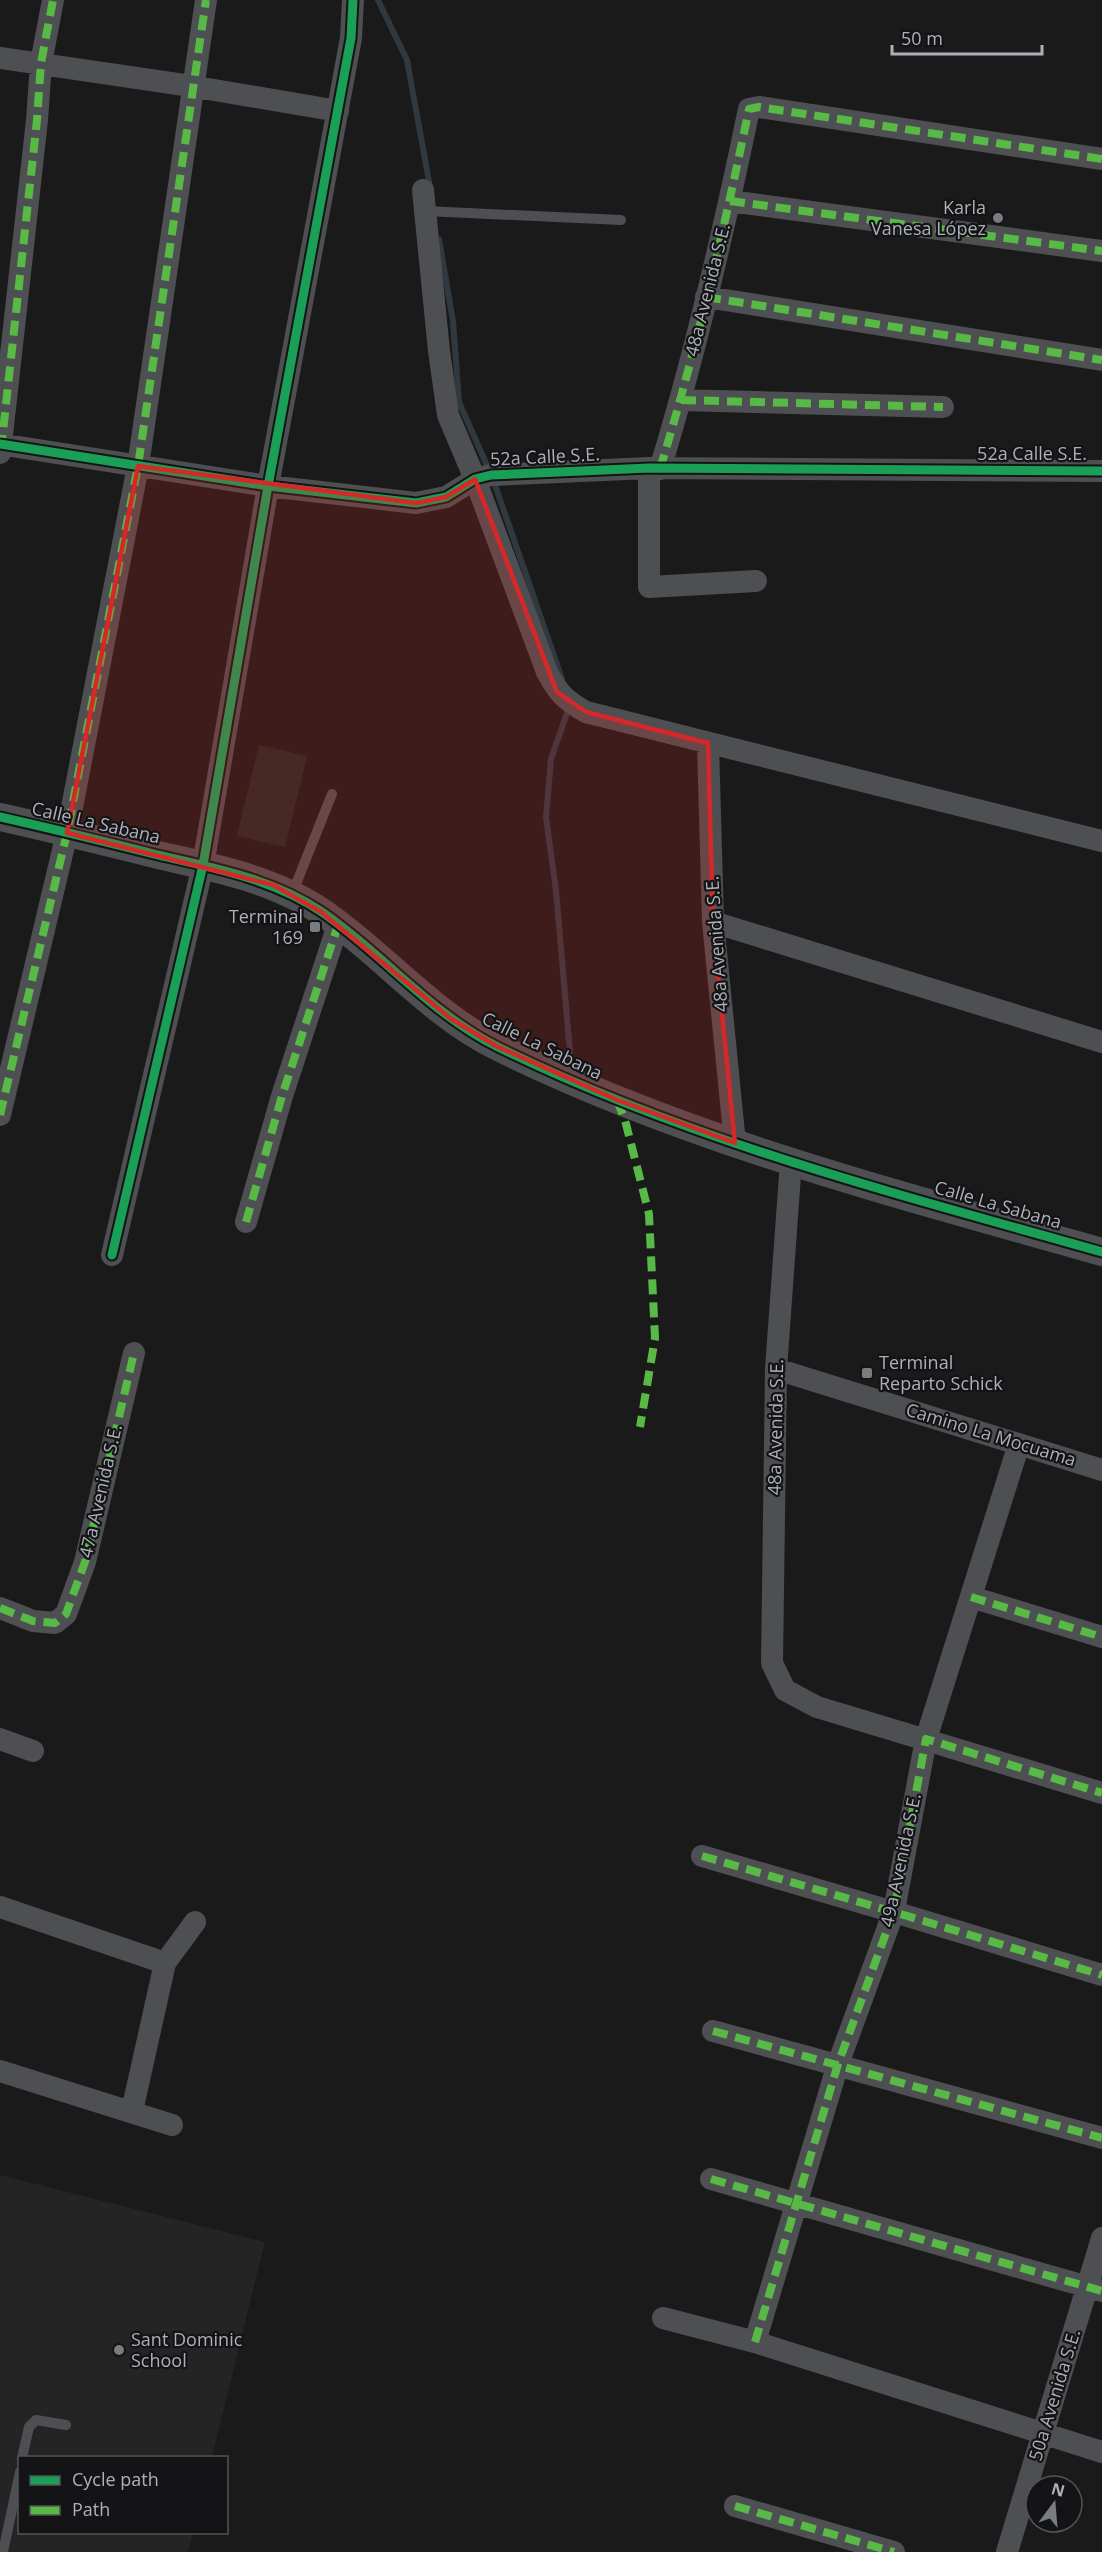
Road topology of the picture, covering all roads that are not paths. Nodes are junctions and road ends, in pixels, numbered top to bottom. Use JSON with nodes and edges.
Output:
{"nodes":[{"id":1,"x":53,"y":0,"type":"edge"},
{"id":2,"x":206,"y":0,"type":"edge"},
{"id":3,"x":353,"y":0,"type":"edge"},
{"id":4,"x":0,"y":58,"type":"edge"},
{"id":5,"x":41,"y":63,"type":"junction"},
{"id":6,"x":191,"y":86,"type":"junction"},
{"id":7,"x":338,"y":111,"type":"junction"},
{"id":8,"x":1102,"y":159,"type":"edge"},
{"id":9,"x":424,"y":200,"type":"joint"},
{"id":10,"x":730,"y":201,"type":"junction"},
{"id":11,"x":621,"y":220,"type":"dead end"},
{"id":12,"x":1102,"y":251,"type":"edge"},
{"id":13,"x":706,"y":297,"type":"junction"},
{"id":14,"x":1102,"y":360,"type":"edge"},
{"id":15,"x":681,"y":400,"type":"junction"},
{"id":16,"x":943,"y":407,"type":"dead end"},
{"id":17,"x":1,"y":447,"type":"edge"},
{"id":18,"x":138,"y":466,"type":"junction"},
{"id":19,"x":655,"y":468,"type":"junction"},
{"id":20,"x":1102,"y":471,"type":"edge"},
{"id":21,"x":475,"y":479,"type":"junction"},
{"id":22,"x":268,"y":486,"type":"junction"},
{"id":23,"x":756,"y":581,"type":"dead end"},
{"id":24,"x":708,"y":743,"type":"junction"},
{"id":25,"x":332,"y":794,"type":"dead end"},
{"id":26,"x":0,"y":817,"type":"edge"},
{"id":27,"x":67,"y":833,"type":"junction"},
{"id":28,"x":1102,"y":841,"type":"edge"},
{"id":29,"x":203,"y":866,"type":"junction"},
{"id":30,"x":292,"y":896,"type":"junction"},
{"id":31,"x":713,"y":922,"type":"junction"},
{"id":32,"x":338,"y":925,"type":"junction"},
{"id":33,"x":1102,"y":1042,"type":"edge"},
{"id":34,"x":0,"y":1114,"type":"edge"},
{"id":35,"x":735,"y":1143,"type":"junction"},
{"id":36,"x":791,"y":1161,"type":"junction"},
{"id":37,"x":246,"y":1222,"type":"dead end"},
{"id":38,"x":1102,"y":1252,"type":"edge"},
{"id":39,"x":112,"y":1255,"type":"dead end"},
{"id":40,"x":134,"y":1353,"type":"dead end"},
{"id":41,"x":776,"y":1369,"type":"junction"},
{"id":42,"x":1019,"y":1444,"type":"junction"},
{"id":43,"x":1102,"y":1470,"type":"edge"},
{"id":44,"x":970,"y":1597,"type":"junction"},
{"id":45,"x":0,"y":1608,"type":"edge"},
{"id":46,"x":1102,"y":1637,"type":"edge"},
{"id":47,"x":0,"y":1739,"type":"edge"},
{"id":48,"x":926,"y":1739,"type":"junction"},
{"id":49,"x":33,"y":1751,"type":"dead end"},
{"id":50,"x":1102,"y":1793,"type":"edge"},
{"id":51,"x":702,"y":1856,"type":"dead end"},
{"id":52,"x":0,"y":1907,"type":"edge"},
{"id":53,"x":894,"y":1911,"type":"junction"},
{"id":54,"x":195,"y":1922,"type":"dead end"},
{"id":55,"x":165,"y":1963,"type":"junction"},
{"id":56,"x":1102,"y":1975,"type":"edge"},
{"id":57,"x":713,"y":2031,"type":"dead end"},
{"id":58,"x":838,"y":2064,"type":"junction"},
{"id":59,"x":0,"y":2071,"type":"edge"},
{"id":60,"x":132,"y":2110,"type":"junction"},
{"id":61,"x":172,"y":2125,"type":"dead end"},
{"id":62,"x":1102,"y":2138,"type":"edge"},
{"id":63,"x":711,"y":2179,"type":"dead end"},
{"id":64,"x":795,"y":2204,"type":"junction"},
{"id":65,"x":1102,"y":2238,"type":"edge"},
{"id":66,"x":1095,"y":2288,"type":"edge"},
{"id":67,"x":663,"y":2318,"type":"dead end"},
{"id":68,"x":755,"y":2342,"type":"junction"},
{"id":69,"x":66,"y":2425,"type":"dead end"},
{"id":70,"x":1042,"y":2435,"type":"junction"},
{"id":71,"x":1102,"y":2452,"type":"edge"},
{"id":72,"x":22,"y":2456,"type":"edge"},
{"id":73,"x":18,"y":2481,"type":"edge"},
{"id":74,"x":735,"y":2506,"type":"dead end"},
{"id":75,"x":3,"y":2552,"type":"edge"},
{"id":76,"x":894,"y":2552,"type":"edge"},
{"id":77,"x":1007,"y":2552,"type":"edge"}],
"edges":[{"from":1,"to":5,"type":"street"},
{"from":2,"to":6,"type":"street"},
{"from":3,"to":7,"type":"street"},
{"from":4,"to":5,"type":"street"},
{"from":5,"to":6,"type":"street"},
{"from":5,"to":17,"type":"street"},
{"from":6,"to":7,"type":"street"},
{"from":6,"to":18,"type":"street"},
{"from":7,"to":22,"type":"street"},
{"from":8,"to":10,"type":"street","name":"48a Avenida S.E."},
{"from":9,"to":11,"type":"lane"},
{"from":9,"to":21,"type":"street"},
{"from":10,"to":12,"type":"street"},
{"from":10,"to":13,"type":"street","name":"48a Avenida S.E."},
{"from":13,"to":14,"type":"street"},
{"from":13,"to":15,"type":"street","name":"48a Avenida S.E."},
{"from":15,"to":16,"type":"street"},
{"from":15,"to":19,"type":"street","name":"48a Avenida S.E."},
{"from":17,"to":18,"type":"street","name":"52a Calle S.E."},
{"from":18,"to":22,"type":"street","name":"52a Calle S.E."},
{"from":18,"to":27,"type":"street"},
{"from":19,"to":20,"type":"street","name":"52a Calle S.E."},
{"from":19,"to":21,"type":"street","name":"52a Calle S.E."},
{"from":19,"to":23,"type":"street","name":"48a Avenida S.E."},
{"from":21,"to":22,"type":"street","name":"52a Calle S.E."},
{"from":21,"to":24,"type":"street"},
{"from":22,"to":29,"type":"street"},
{"from":24,"to":28,"type":"street"},
{"from":24,"to":31,"type":"street","name":"48a Avenida S.E."},
{"from":25,"to":30,"type":"lane"},
{"from":26,"to":27,"type":"street","name":"Calle La Sabana"},
{"from":27,"to":29,"type":"street","name":"Calle La Sabana"},
{"from":27,"to":34,"type":"street"},
{"from":29,"to":30,"type":"street","name":"Calle La Sabana"},
{"from":29,"to":39,"type":"street"},
{"from":30,"to":32,"type":"street","name":"Calle La Sabana"},
{"from":31,"to":33,"type":"street"},
{"from":31,"to":35,"type":"street","name":"48a Avenida S.E."},
{"from":32,"to":35,"type":"street","name":"Calle La Sabana"},
{"from":32,"to":37,"type":"street"},
{"from":35,"to":36,"type":"street","name":"Calle La Sabana"},
{"from":36,"to":38,"type":"street","name":"Calle La Sabana"},
{"from":36,"to":41,"type":"street","name":"48a Avenida S.E."},
{"from":40,"to":45,"type":"street","name":"47a Avenida S.E."},
{"from":41,"to":42,"type":"street","name":"Camino La Mocuama"},
{"from":41,"to":48,"type":"street","name":"48a Avenida S.E."},
{"from":42,"to":43,"type":"street","name":"Camino La Mocuama"},
{"from":42,"to":44,"type":"street","name":"49a Avenida S.E."},
{"from":44,"to":46,"type":"street"},
{"from":44,"to":48,"type":"street","name":"49a Avenida S.E."},
{"from":47,"to":49,"type":"street"},
{"from":48,"to":50,"type":"street"},
{"from":48,"to":53,"type":"street","name":"49a Avenida S.E."},
{"from":51,"to":53,"type":"street"},
{"from":52,"to":55,"type":"street"},
{"from":53,"to":56,"type":"street"},
{"from":53,"to":58,"type":"street","name":"49a Avenida S.E."},
{"from":54,"to":55,"type":"street"},
{"from":55,"to":60,"type":"street"},
{"from":57,"to":58,"type":"street"},
{"from":58,"to":62,"type":"street"},
{"from":58,"to":64,"type":"street","name":"49a Avenida S.E."},
{"from":59,"to":60,"type":"street"},
{"from":60,"to":61,"type":"street"},
{"from":63,"to":64,"type":"street"},
{"from":64,"to":66,"type":"street"},
{"from":64,"to":68,"type":"street","name":"49a Avenida S.E."},
{"from":65,"to":66,"type":"street","name":"50a Avenida S.E."},
{"from":66,"to":70,"type":"street","name":"50a Avenida S.E."},
{"from":67,"to":68,"type":"street"},
{"from":68,"to":70,"type":"street"},
{"from":69,"to":72,"type":"lane"},
{"from":70,"to":71,"type":"street"},
{"from":70,"to":77,"type":"street","name":"50a Avenida S.E."},
{"from":73,"to":75,"type":"lane"},
{"from":74,"to":76,"type":"street"}]}
